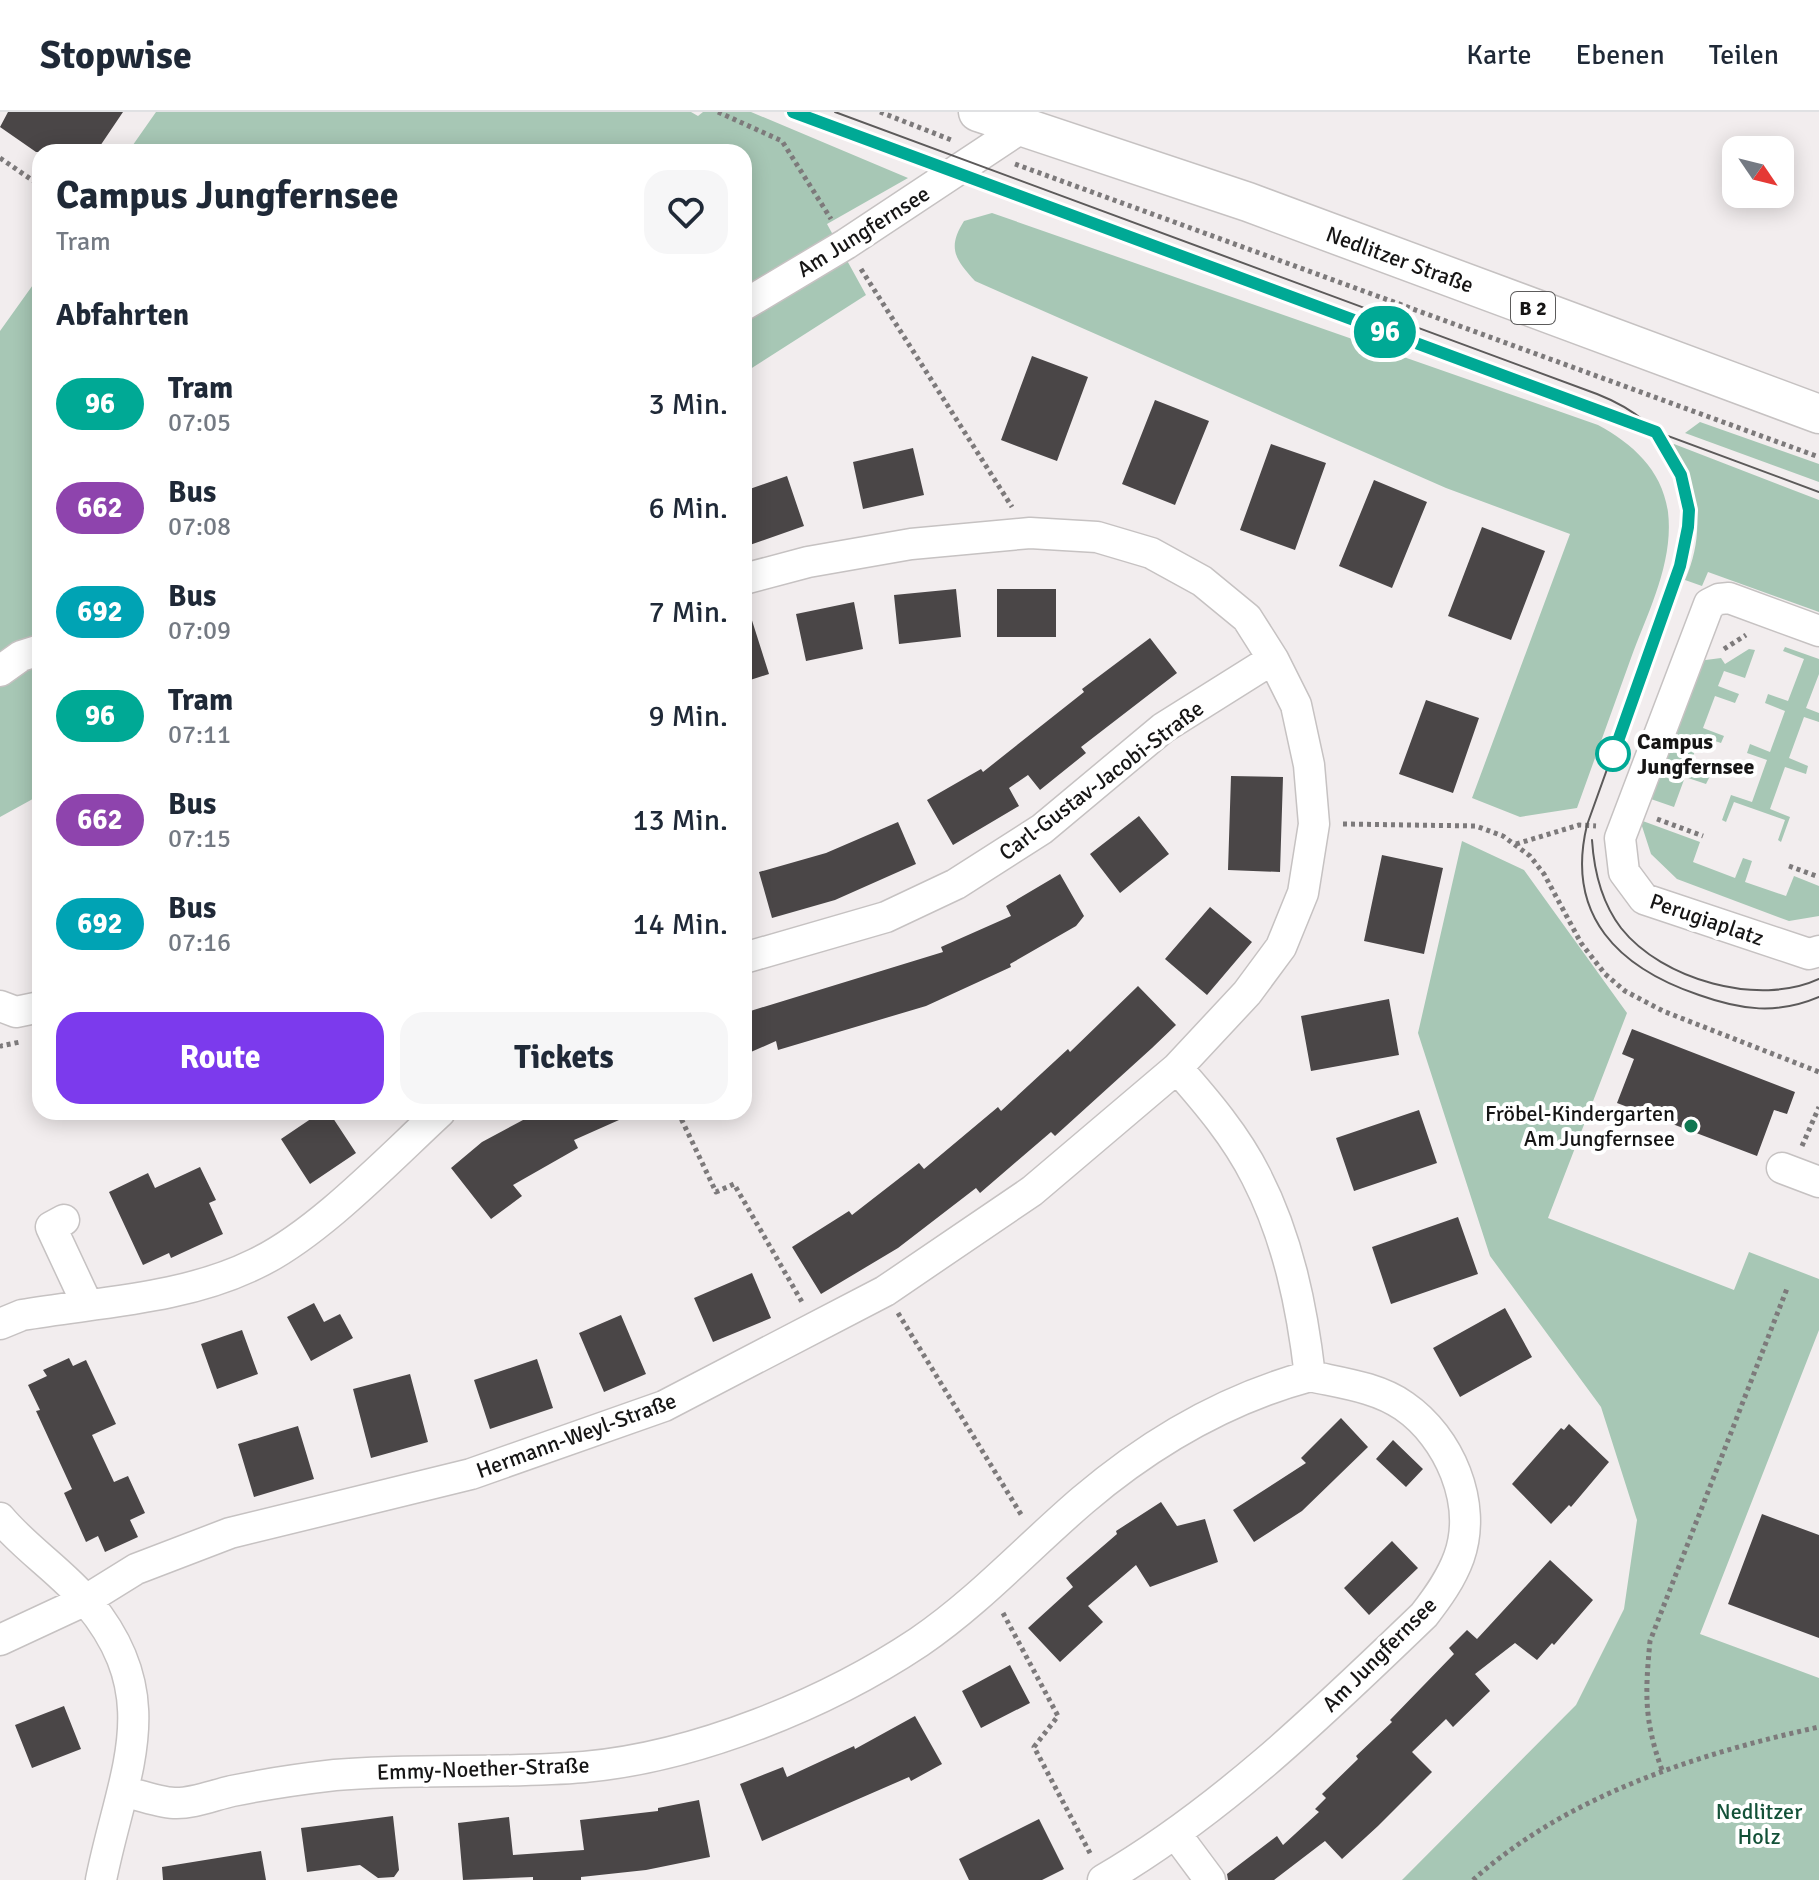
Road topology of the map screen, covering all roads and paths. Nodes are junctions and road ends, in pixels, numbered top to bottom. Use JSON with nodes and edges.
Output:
{"nodes":[{"id":1,"x":718,"y":112,"type":"edge"},
{"id":2,"x":880,"y":112,"type":"edge"},
{"id":3,"x":978,"y":112,"type":"edge"},
{"id":4,"x":1021,"y":128,"type":"junction"},
{"id":5,"x":985,"y":153,"type":"junction"},
{"id":6,"x":0,"y":158,"type":"edge"},
{"id":7,"x":32,"y":180,"type":"edge"},
{"id":8,"x":846,"y":244,"type":"junction"},
{"id":9,"x":752,"y":300,"type":"edge"},
{"id":10,"x":1819,"y":414,"type":"edge"},
{"id":11,"x":1819,"y":457,"type":"edge"},
{"id":12,"x":1030,"y":533,"type":"junction"},
{"id":13,"x":752,"y":577,"type":"edge"},
{"id":14,"x":1819,"y":631,"type":"edge"},
{"id":15,"x":1756,"y":633,"type":"dead end"},
{"id":16,"x":1690,"y":649,"type":"junction"},
{"id":17,"x":32,"y":653,"type":"edge"},
{"id":18,"x":1273,"y":659,"type":"junction"},
{"id":19,"x":0,"y":671,"type":"edge"},
{"id":20,"x":1314,"y":824,"type":"junction"},
{"id":21,"x":1603,"y":827,"type":"dead end"},
{"id":22,"x":1516,"y":844,"type":"junction"},
{"id":23,"x":1789,"y":866,"type":"dead end"},
{"id":24,"x":1819,"y":877,"type":"edge"},
{"id":25,"x":1819,"y":951,"type":"edge"},
{"id":26,"x":752,"y":956,"type":"edge"},
{"id":27,"x":0,"y":1006,"type":"edge"},
{"id":28,"x":32,"y":1009,"type":"edge"},
{"id":29,"x":1177,"y":1068,"type":"junction"},
{"id":30,"x":1819,"y":1072,"type":"edge"},
{"id":31,"x":1819,"y":1107,"type":"edge"},
{"id":32,"x":431,"y":1120,"type":"edge"},
{"id":33,"x":682,"y":1120,"type":"edge"},
{"id":34,"x":1797,"y":1174,"type":"edge"},
{"id":35,"x":64,"y":1220,"type":"dead end"},
{"id":36,"x":1788,"y":1286,"type":"dead end"},
{"id":37,"x":885,"y":1291,"type":"junction"},
{"id":38,"x":87,"y":1304,"type":"junction"},
{"id":39,"x":0,"y":1324,"type":"edge"},
{"id":40,"x":817,"y":1328,"type":"junction"},
{"id":41,"x":1310,"y":1376,"type":"junction"},
{"id":42,"x":0,"y":1518,"type":"edge"},
{"id":43,"x":1037,"y":1542,"type":"junction"},
{"id":44,"x":989,"y":1587,"type":"junction"},
{"id":45,"x":86,"y":1600,"type":"junction"},
{"id":46,"x":0,"y":1640,"type":"edge"},
{"id":47,"x":1819,"y":1727,"type":"edge"},
{"id":48,"x":1662,"y":1770,"type":"junction"},
{"id":49,"x":123,"y":1791,"type":"junction"},
{"id":50,"x":1175,"y":1833,"type":"junction"},
{"id":51,"x":101,"y":1880,"type":"edge"},
{"id":52,"x":1104,"y":1880,"type":"edge"},
{"id":53,"x":1210,"y":1880,"type":"edge"},
{"id":54,"x":1473,"y":1880,"type":"edge"}],
"edges":[{"from":1,"to":8,"type":"path"},
{"from":2,"to":5,"type":"path"},
{"from":3,"to":4,"type":"main road","name":"Nedlitzer Straße","number":"B 2"},
{"from":4,"to":5,"type":"street","name":"Am Jungfernsee"},
{"from":4,"to":10,"type":"main road","name":"Nedlitzer Straße","number":"B 2"},
{"from":5,"to":8,"type":"street","name":"Am Jungfernsee"},
{"from":5,"to":11,"type":"path"},
{"from":6,"to":7,"type":"path"},
{"from":8,"to":9,"type":"street","name":"Am Jungfernsee"},
{"from":8,"to":12,"type":"path"},
{"from":12,"to":13,"type":"street","name":"Hermann-Weyl-Straße"},
{"from":12,"to":18,"type":"street","name":"Hermann-Weyl-Straße"},
{"from":14,"to":16,"type":"street","name":"Perugiaplatz"},
{"from":15,"to":16,"type":"path"},
{"from":16,"to":25,"type":"street","name":"Perugiaplatz"},
{"from":17,"to":19,"type":"street"},
{"from":18,"to":20,"type":"street","name":"Hermann-Weyl-Straße"},
{"from":18,"to":26,"type":"street","name":"Carl-Gustav-Jacobi-Straße"},
{"from":20,"to":22,"type":"path"},
{"from":20,"to":29,"type":"street","name":"Hermann-Weyl-Straße"},
{"from":21,"to":22,"type":"path"},
{"from":22,"to":30,"type":"path"},
{"from":23,"to":24,"type":"path"},
{"from":27,"to":28,"type":"street"},
{"from":29,"to":37,"type":"street","name":"Hermann-Weyl-Straße"},
{"from":29,"to":41,"type":"street"},
{"from":31,"to":34,"type":"path"},
{"from":32,"to":38,"type":"street"},
{"from":33,"to":40,"type":"path"},
{"from":35,"to":38,"type":"street"},
{"from":36,"to":48,"type":"path"},
{"from":37,"to":40,"type":"street","name":"Hermann-Weyl-Straße"},
{"from":37,"to":43,"type":"path"},
{"from":38,"to":39,"type":"street"},
{"from":40,"to":45,"type":"street","name":"Hermann-Weyl-Straße"},
{"from":41,"to":43,"type":"street","name":"Emmy-Noether-Straße"},
{"from":41,"to":50,"type":"street","name":"Am Jungfernsee"},
{"from":42,"to":45,"type":"street"},
{"from":43,"to":44,"type":"street","name":"Emmy-Noether-Straße"},
{"from":44,"to":49,"type":"street","name":"Emmy-Noether-Straße"},
{"from":44,"to":52,"type":"path"},
{"from":45,"to":46,"type":"street","name":"Hermann-Weyl-Straße"},
{"from":45,"to":49,"type":"street"},
{"from":47,"to":48,"type":"path"},
{"from":48,"to":54,"type":"path"},
{"from":49,"to":51,"type":"street"},
{"from":50,"to":52,"type":"street","name":"Am Jungfernsee"},
{"from":50,"to":53,"type":"street"}]}
